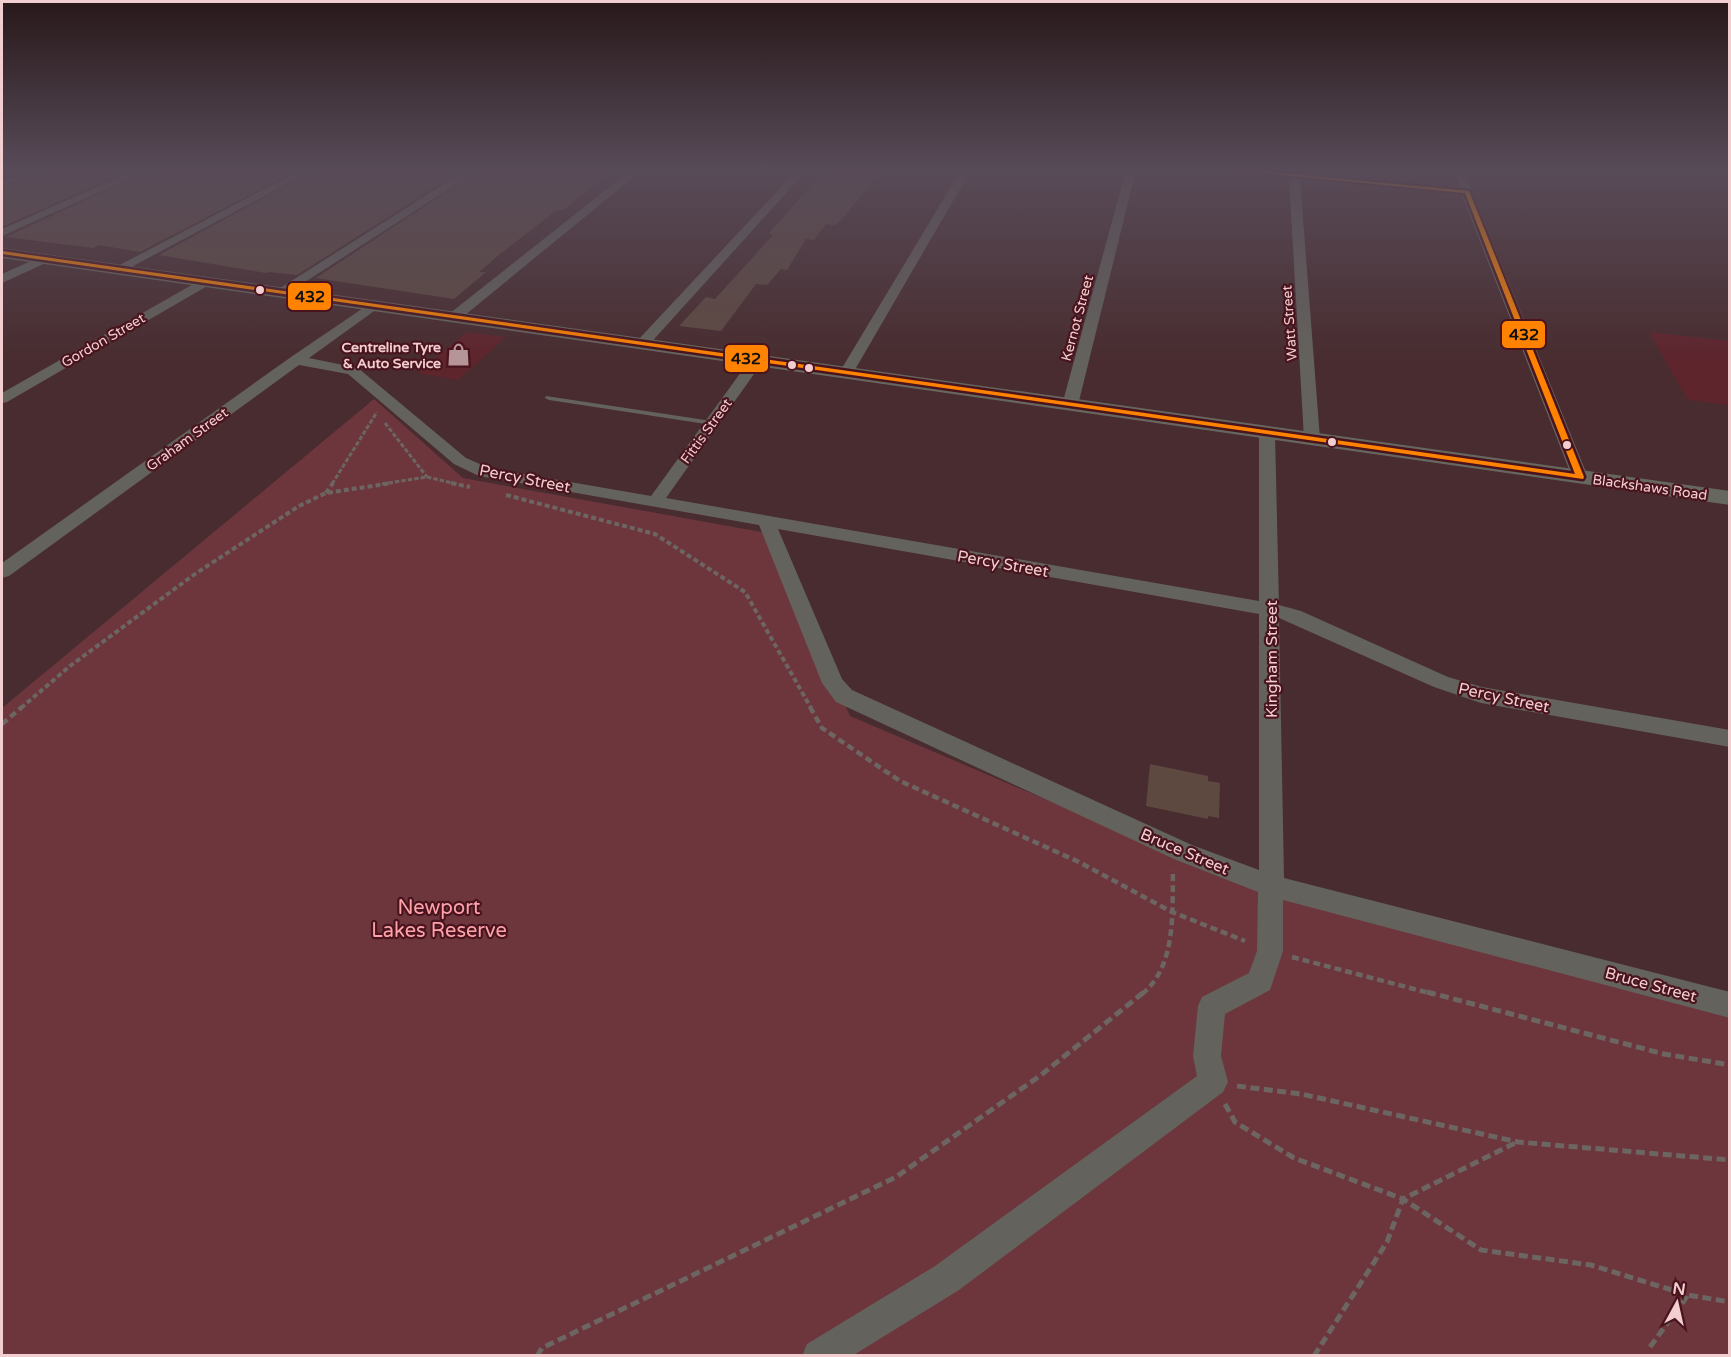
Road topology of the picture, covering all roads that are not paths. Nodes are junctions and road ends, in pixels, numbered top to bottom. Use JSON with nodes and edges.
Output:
{"nodes":[{"id":1,"x":186,"y":233,"type":"edge"},
{"id":2,"x":373,"y":233,"type":"edge"},
{"id":3,"x":558,"y":233,"type":"edge"},
{"id":4,"x":744,"y":233,"type":"edge"},
{"id":5,"x":929,"y":233,"type":"edge"},
{"id":6,"x":1115,"y":233,"type":"edge"},
{"id":7,"x":1298,"y":233,"type":"edge"},
{"id":8,"x":1483,"y":233,"type":"edge"},
{"id":9,"x":2,"y":253,"type":"edge"},
{"id":10,"x":44,"y":259,"type":"junction"},
{"id":11,"x":118,"y":269,"type":"junction"},
{"id":12,"x":2,"y":279,"type":"edge"},
{"id":13,"x":204,"y":282,"type":"junction"},
{"id":14,"x":280,"y":292,"type":"junction"},
{"id":15,"x":372,"y":306,"type":"junction"},
{"id":16,"x":454,"y":317,"type":"junction"},
{"id":17,"x":642,"y":344,"type":"junction"},
{"id":18,"x":296,"y":360,"type":"junction"},
{"id":19,"x":757,"y":360,"type":"junction"},
{"id":20,"x":846,"y":373,"type":"junction"},
{"id":21,"x":549,"y":398,"type":"dead end"},
{"id":22,"x":2,"y":399,"type":"edge"},
{"id":23,"x":1070,"y":405,"type":"junction"},
{"id":24,"x":712,"y":423,"type":"junction"},
{"id":25,"x":1267,"y":433,"type":"junction"},
{"id":26,"x":1312,"y":439,"type":"junction"},
{"id":27,"x":1580,"y":477,"type":"junction"},
{"id":28,"x":1730,"y":498,"type":"edge"},
{"id":29,"x":655,"y":502,"type":"junction"},
{"id":30,"x":766,"y":521,"type":"junction"},
{"id":31,"x":2,"y":572,"type":"edge"},
{"id":32,"x":1270,"y":609,"type":"junction"},
{"id":33,"x":1730,"y":739,"type":"edge"},
{"id":34,"x":1272,"y":886,"type":"junction"},
{"id":35,"x":1730,"y":1005,"type":"edge"},
{"id":36,"x":819,"y":1356,"type":"edge"}],
"edges":[{"from":1,"to":11,"type":"street"},
{"from":2,"to":14,"type":"street"},
{"from":3,"to":16,"type":"street"},
{"from":4,"to":17,"type":"street"},
{"from":5,"to":20,"type":"street"},
{"from":6,"to":23,"type":"street","name":"Kernot Street"},
{"from":7,"to":26,"type":"street","name":"Watt Street"},
{"from":8,"to":27,"type":"street"},
{"from":9,"to":10,"type":"main road","name":"Blackshaws Road"},
{"from":10,"to":11,"type":"main road","name":"Blackshaws Road"},
{"from":10,"to":12,"type":"street"},
{"from":11,"to":13,"type":"main road","name":"Blackshaws Road"},
{"from":13,"to":14,"type":"main road","name":"Blackshaws Road"},
{"from":13,"to":22,"type":"street","name":"Gordon Street"},
{"from":14,"to":15,"type":"main road","name":"Blackshaws Road"},
{"from":15,"to":16,"type":"main road","name":"Blackshaws Road"},
{"from":15,"to":18,"type":"street","name":"Graham Street"},
{"from":16,"to":17,"type":"main road","name":"Blackshaws Road"},
{"from":17,"to":19,"type":"main road","name":"Blackshaws Road"},
{"from":18,"to":29,"type":"street","name":"Percy Street"},
{"from":18,"to":31,"type":"street","name":"Graham Street"},
{"from":19,"to":20,"type":"main road","name":"Blackshaws Road"},
{"from":19,"to":24,"type":"street","name":"Fittis Street"},
{"from":20,"to":23,"type":"main road","name":"Blackshaws Road"},
{"from":21,"to":24,"type":"lane"},
{"from":23,"to":25,"type":"main road","name":"Blackshaws Road"},
{"from":24,"to":29,"type":"street","name":"Fittis Street"},
{"from":25,"to":26,"type":"main road","name":"Blackshaws Road"},
{"from":25,"to":32,"type":"street","name":"Kingham Street"},
{"from":26,"to":27,"type":"main road","name":"Blackshaws Road"},
{"from":27,"to":28,"type":"main road","name":"Blackshaws Road"},
{"from":29,"to":30,"type":"street","name":"Percy Street"},
{"from":30,"to":32,"type":"street","name":"Percy Street"},
{"from":30,"to":34,"type":"street","name":"Bruce Street"},
{"from":32,"to":33,"type":"street","name":"Percy Street"},
{"from":32,"to":34,"type":"street","name":"Kingham Street"},
{"from":34,"to":35,"type":"street","name":"Bruce Street"},
{"from":34,"to":36,"type":"street","name":"Kingham Street"}]}
